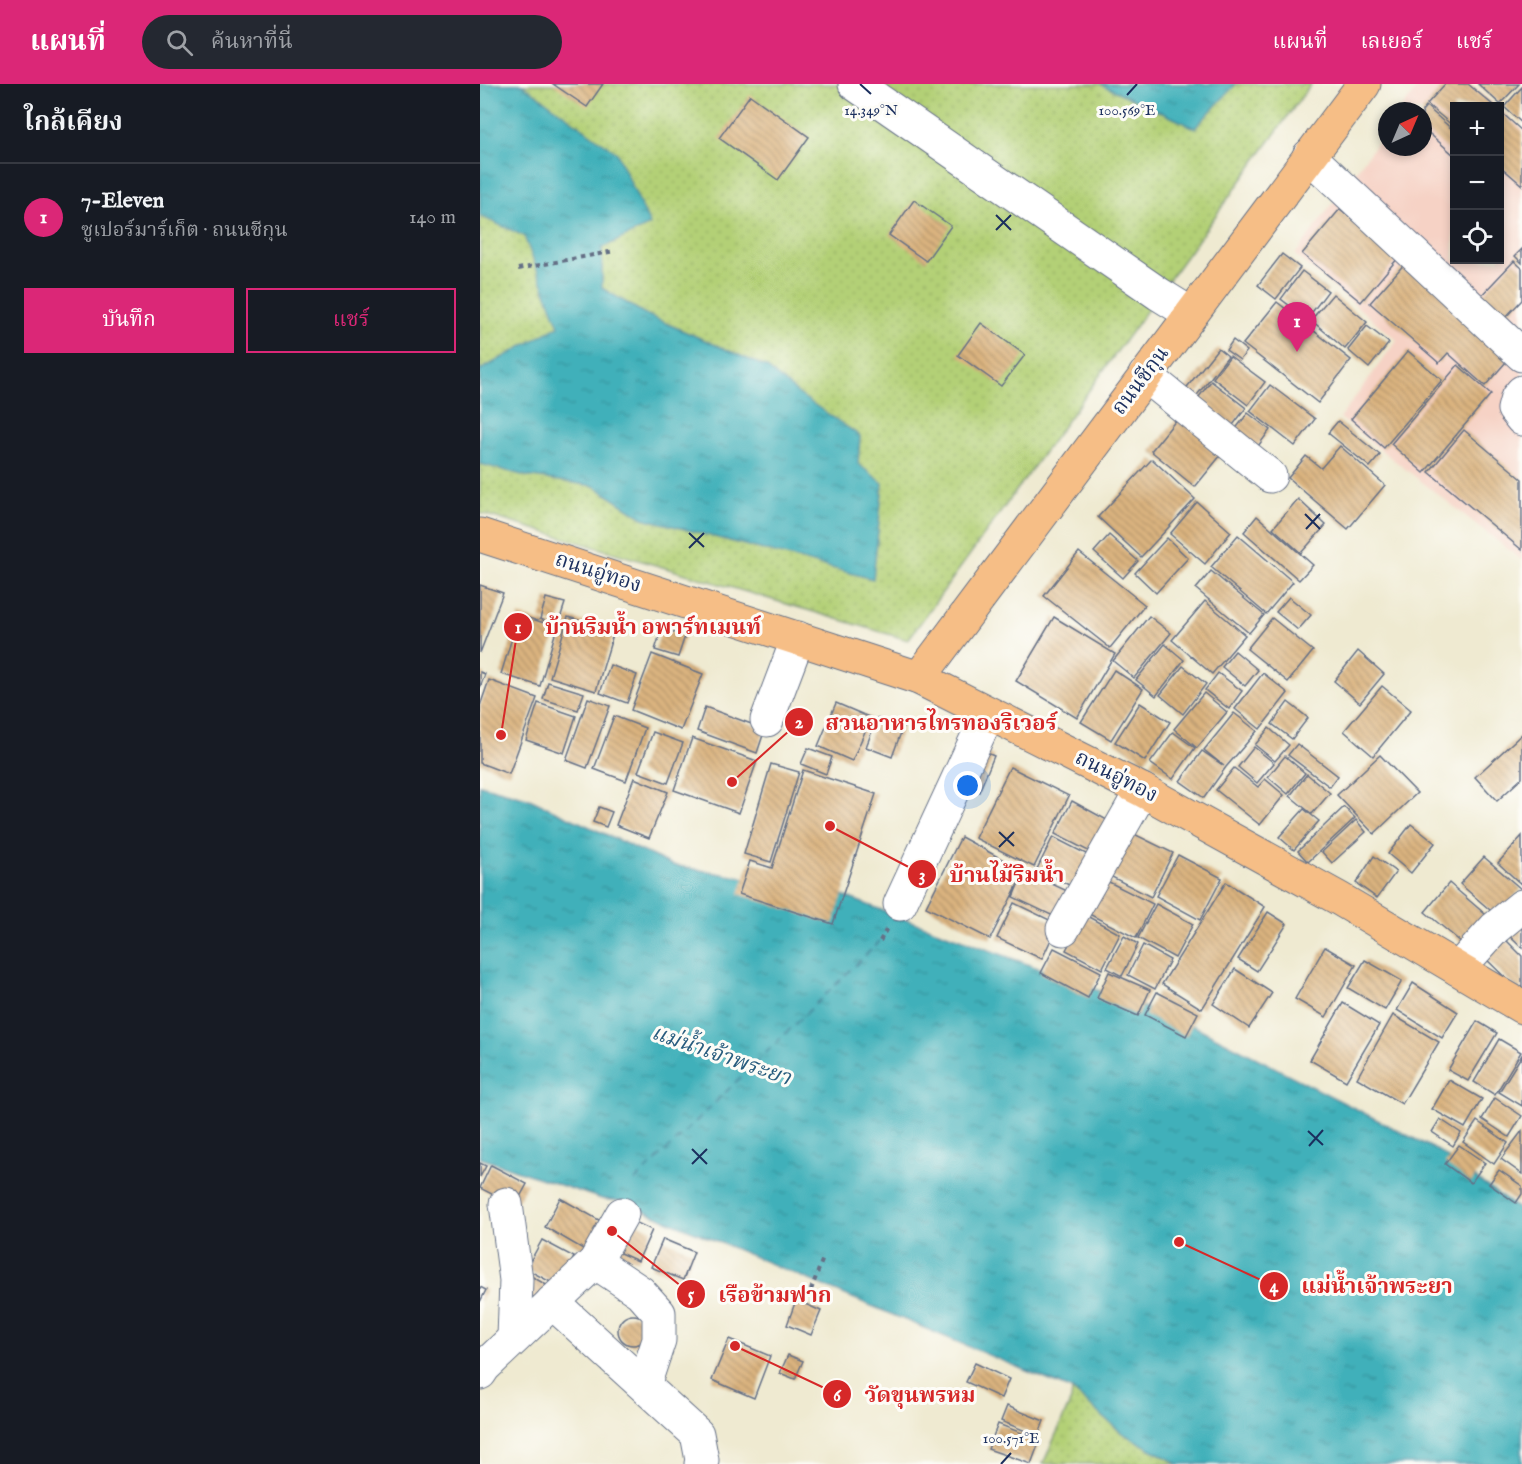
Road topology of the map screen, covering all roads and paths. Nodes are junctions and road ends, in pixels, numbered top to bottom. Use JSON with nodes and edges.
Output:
{"nodes":[{"id":1,"x":855,"y":84,"type":"edge"},
{"id":2,"x":1364,"y":84,"type":"edge"},
{"id":3,"x":1309,"y":156,"type":"junction"},
{"id":4,"x":615,"y":251,"type":"dead end"},
{"id":5,"x":518,"y":269,"type":"dead end"},
{"id":6,"x":1191,"y":314,"type":"junction"},
{"id":7,"x":1522,"y":355,"type":"edge"},
{"id":8,"x":1145,"y":375,"type":"junction"},
{"id":9,"x":1522,"y":392,"type":"edge"},
{"id":10,"x":1522,"y":419,"type":"edge"},
{"id":11,"x":1270,"y":476,"type":"dead end"},
{"id":12,"x":480,"y":535,"type":"edge"},
{"id":13,"x":798,"y":638,"type":"junction"},
{"id":14,"x":919,"y":678,"type":"junction"},
{"id":15,"x":988,"y":714,"type":"junction"},
{"id":16,"x":767,"y":720,"type":"dead end"},
{"id":17,"x":1142,"y":790,"type":"junction"},
{"id":18,"x":900,"y":904,"type":"dead end"},
{"id":19,"x":1522,"y":906,"type":"edge"},
{"id":20,"x":1063,"y":929,"type":"dead end"},
{"id":21,"x":1458,"y":969,"type":"junction"},
{"id":22,"x":1522,"y":1007,"type":"edge"},
{"id":23,"x":506,"y":1204,"type":"dead end"},
{"id":24,"x":622,"y":1214,"type":"dead end"},
{"id":25,"x":823,"y":1258,"type":"dead end"},
{"id":26,"x":595,"y":1262,"type":"junction"},
{"id":27,"x":812,"y":1290,"type":"dead end"},
{"id":28,"x":552,"y":1302,"type":"junction"},
{"id":29,"x":514,"y":1338,"type":"junction"},
{"id":30,"x":481,"y":1368,"type":"edge"},
{"id":31,"x":644,"y":1385,"type":"junction"},
{"id":32,"x":701,"y":1464,"type":"edge"}],
"edges":[{"from":1,"to":6,"type":"street"},
{"from":2,"to":3,"type":"main road","name":"ถนนชีกุน"},
{"from":3,"to":6,"type":"main road","name":"ถนนชีกุน"},
{"from":3,"to":7,"type":"street"},
{"from":4,"to":5,"type":"path"},
{"from":6,"to":8,"type":"main road","name":"ถนนชีกุน"},
{"from":8,"to":11,"type":"street"},
{"from":8,"to":14,"type":"main road","name":"ถนนชีกุน"},
{"from":9,"to":10,"type":"street"},
{"from":12,"to":13,"type":"main road","name":"ถนนอู่ทอง"},
{"from":13,"to":14,"type":"main road","name":"ถนนอู่ทอง"},
{"from":13,"to":16,"type":"street"},
{"from":14,"to":15,"type":"main road","name":"ถนนอู่ทอง"},
{"from":15,"to":17,"type":"main road","name":"ถนนอู่ทอง"},
{"from":15,"to":18,"type":"street"},
{"from":17,"to":20,"type":"street"},
{"from":17,"to":21,"type":"main road","name":"ถนนอู่ทอง"},
{"from":19,"to":21,"type":"street"},
{"from":21,"to":22,"type":"main road","name":"ถนนอู่ทอง"},
{"from":23,"to":29,"type":"street"},
{"from":24,"to":26,"type":"street"},
{"from":25,"to":27,"type":"path"},
{"from":26,"to":28,"type":"street"},
{"from":26,"to":31,"type":"street"},
{"from":28,"to":29,"type":"street"},
{"from":28,"to":31,"type":"street"},
{"from":29,"to":30,"type":"street"},
{"from":31,"to":32,"type":"street"}]}
